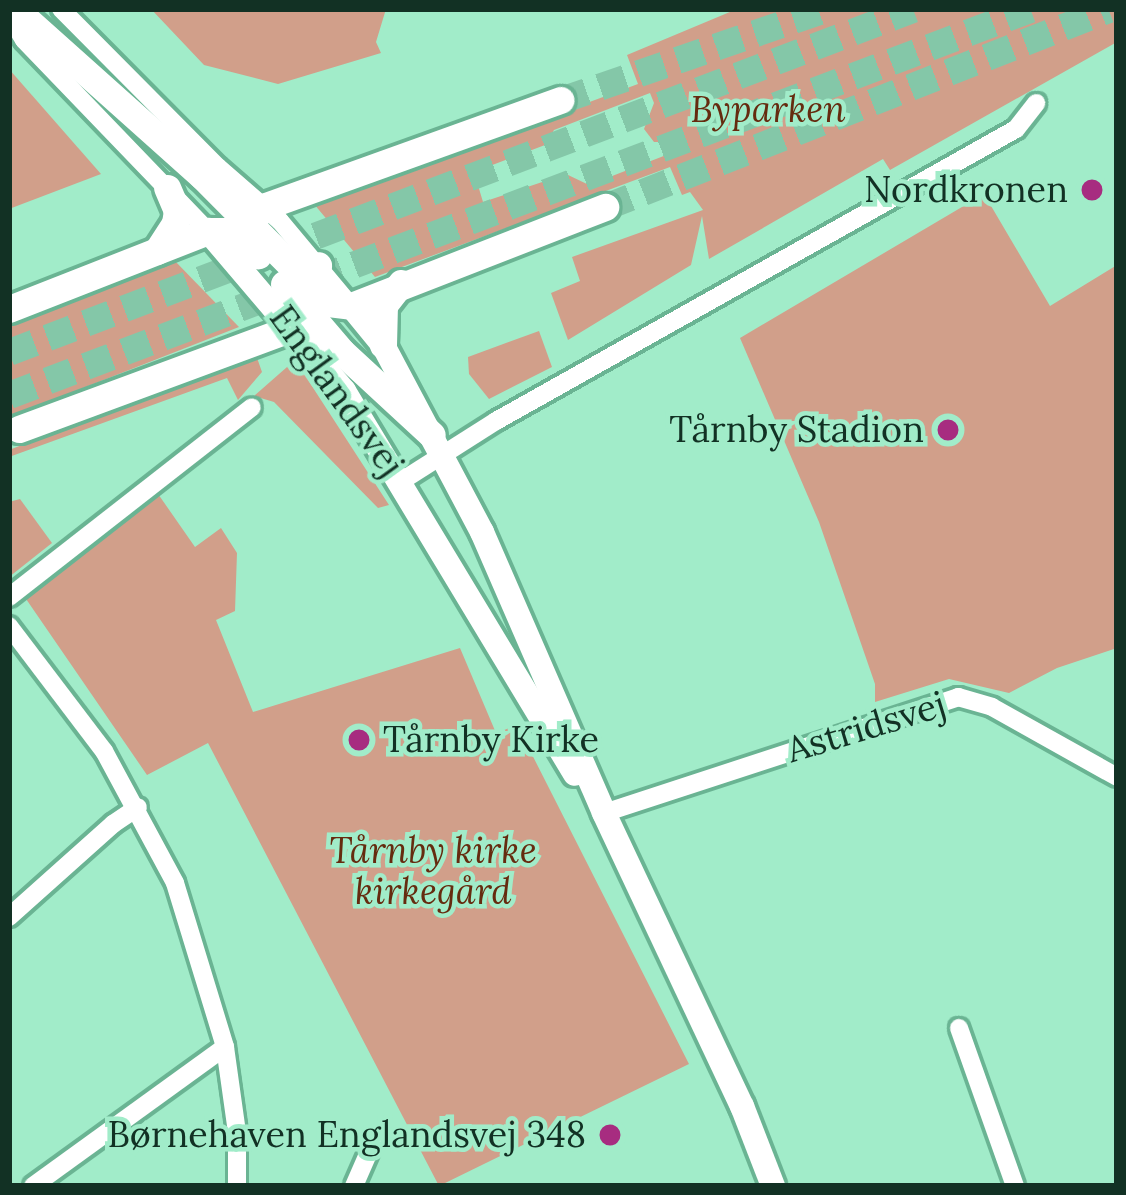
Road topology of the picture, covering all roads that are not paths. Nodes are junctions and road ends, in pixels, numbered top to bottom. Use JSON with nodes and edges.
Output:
{"nodes":[{"id":1,"x":61,"y":9,"type":"edge"},
{"id":2,"x":12,"y":12,"type":"edge"},
{"id":3,"x":561,"y":100,"type":"tunnel mouth"},
{"id":4,"x":1036,"y":103,"type":"dead end"},
{"id":5,"x":167,"y":188,"type":"junction"},
{"id":6,"x":605,"y":207,"type":"tunnel mouth"},
{"id":7,"x":208,"y":231,"type":"junction"},
{"id":8,"x":248,"y":231,"type":"junction"},
{"id":9,"x":157,"y":251,"type":"junction"},
{"id":10,"x":318,"y":265,"type":"junction"},
{"id":11,"x":400,"y":283,"type":"junction"},
{"id":12,"x":351,"y":306,"type":"junction"},
{"id":13,"x":9,"y":310,"type":"edge"},
{"id":14,"x":306,"y":311,"type":"junction"},
{"id":15,"x":383,"y":345,"type":"junction"},
{"id":16,"x":251,"y":407,"type":"dead end"},
{"id":17,"x":19,"y":429,"type":"dead end"},
{"id":18,"x":437,"y":444,"type":"junction"},
{"id":19,"x":403,"y":480,"type":"junction"},
{"id":20,"x":9,"y":597,"type":"edge"},
{"id":21,"x":9,"y":626,"type":"edge"},
{"id":22,"x":1117,"y":777,"type":"edge"},
{"id":23,"x":139,"y":807,"type":"junction"},
{"id":24,"x":604,"y":813,"type":"junction"},
{"id":25,"x":9,"y":917,"type":"edge"},
{"id":26,"x":959,"y":1028,"type":"dead end"},
{"id":27,"x":225,"y":1047,"type":"junction"},
{"id":28,"x":375,"y":1138,"type":"dead end"},
{"id":29,"x":33,"y":1186,"type":"edge"},
{"id":30,"x":237,"y":1186,"type":"edge"},
{"id":31,"x":354,"y":1186,"type":"edge"},
{"id":32,"x":772,"y":1186,"type":"edge"},
{"id":33,"x":1015,"y":1186,"type":"edge"}],
"edges":[{"from":1,"to":8,"type":"street","name":"Englandsvej"},
{"from":2,"to":5,"type":"street"},
{"from":2,"to":8,"type":"highway"},
{"from":3,"to":8,"type":"highway"},
{"from":4,"to":18,"type":"street"},
{"from":5,"to":7,"type":"street"},
{"from":5,"to":9,"type":"highway"},
{"from":6,"to":11,"type":"highway"},
{"from":7,"to":8,"type":"highway"},
{"from":7,"to":9,"type":"highway"},
{"from":8,"to":10,"type":"street","name":"Englandsvej"},
{"from":8,"to":14,"type":"highway"},
{"from":9,"to":13,"type":"highway"},
{"from":10,"to":12,"type":"street","name":"Englandsvej"},
{"from":10,"to":14,"type":"highway"},
{"from":11,"to":12,"type":"highway"},
{"from":11,"to":15,"type":"highway"},
{"from":12,"to":14,"type":"highway"},
{"from":12,"to":15,"type":"main road","name":"Englandsvej"},
{"from":14,"to":17,"type":"highway"},
{"from":14,"to":18,"type":"highway"},
{"from":14,"to":19,"type":"main road","name":"Englandsvej"},
{"from":15,"to":18,"type":"main road","name":"Englandsvej"},
{"from":16,"to":20,"type":"street"},
{"from":18,"to":19,"type":"street"},
{"from":18,"to":24,"type":"main road","name":"Englandsvej"},
{"from":19,"to":24,"type":"main road","name":"Englandsvej"},
{"from":21,"to":23,"type":"street"},
{"from":22,"to":24,"type":"street","name":"Astridsvej"},
{"from":23,"to":25,"type":"street"},
{"from":23,"to":27,"type":"street"},
{"from":24,"to":32,"type":"main road","name":"Englandsvej"},
{"from":26,"to":33,"type":"street"},
{"from":27,"to":29,"type":"street"},
{"from":27,"to":30,"type":"street"},
{"from":28,"to":31,"type":"street"}]}
